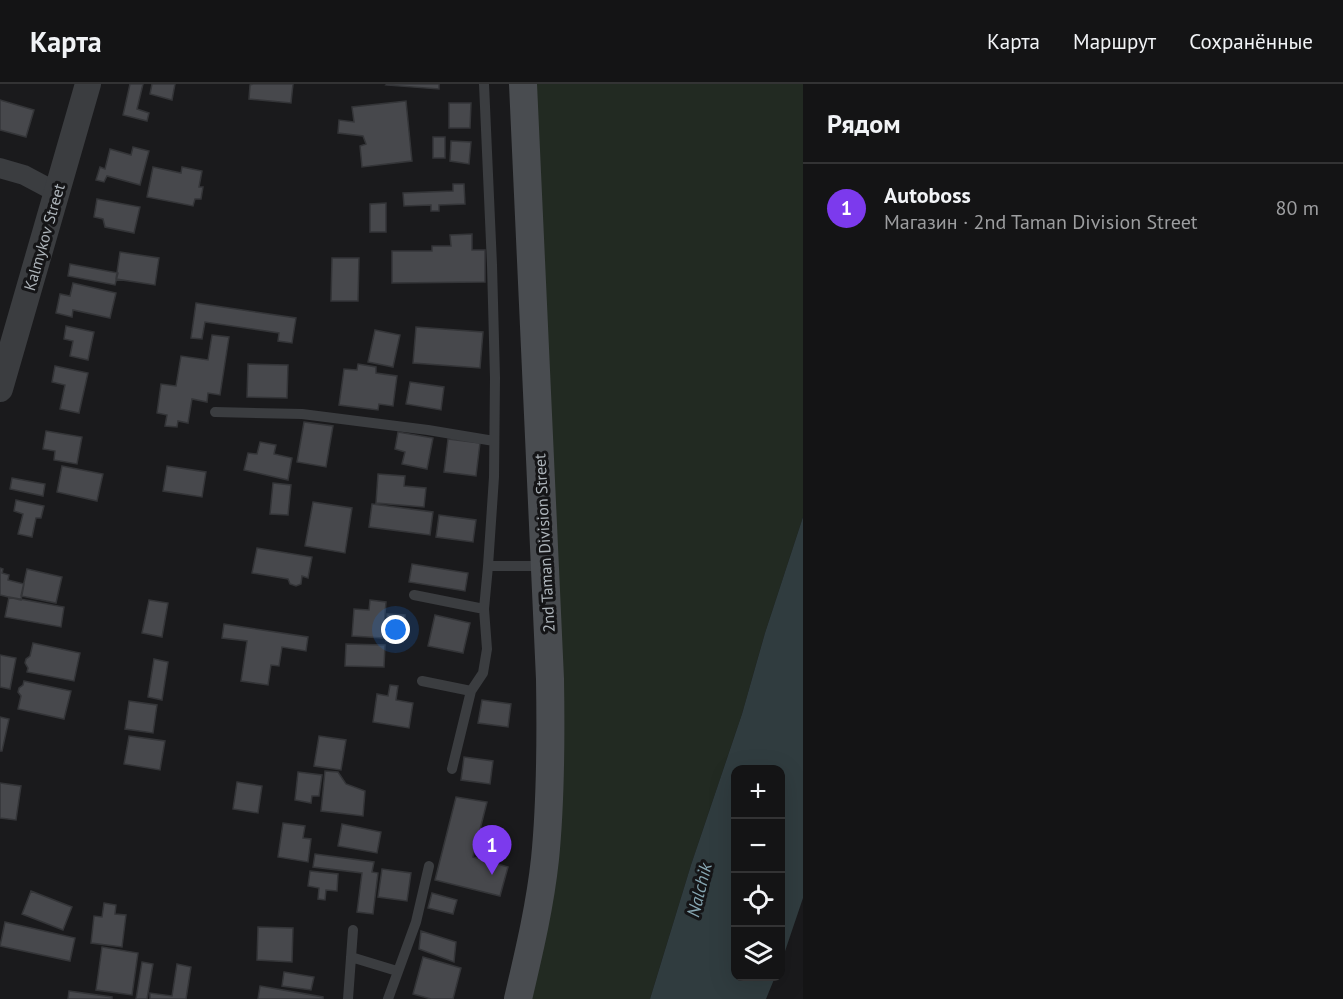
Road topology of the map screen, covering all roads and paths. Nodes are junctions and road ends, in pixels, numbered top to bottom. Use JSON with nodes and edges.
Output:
{"nodes":[{"id":1,"x":88,"y":84,"type":"edge"},
{"id":2,"x":484,"y":84,"type":"edge"},
{"id":3,"x":523,"y":84,"type":"edge"},
{"id":4,"x":0,"y":168,"type":"edge"},
{"id":5,"x":56,"y":192,"type":"junction"},
{"id":6,"x":0,"y":389,"type":"edge"},
{"id":7,"x":215,"y":412,"type":"dead end"},
{"id":8,"x":494,"y":441,"type":"junction"},
{"id":9,"x":488,"y":566,"type":"junction"},
{"id":10,"x":544,"y":566,"type":"junction"},
{"id":11,"x":414,"y":595,"type":"dead end"},
{"id":12,"x":484,"y":609,"type":"junction"},
{"id":13,"x":422,"y":681,"type":"dead end"},
{"id":14,"x":471,"y":691,"type":"junction"},
{"id":15,"x":452,"y":769,"type":"dead end"},
{"id":16,"x":429,"y":866,"type":"dead end"},
{"id":17,"x":353,"y":930,"type":"dead end"},
{"id":18,"x":351,"y":957,"type":"junction"},
{"id":19,"x":398,"y":971,"type":"junction"},
{"id":20,"x":348,"y":999,"type":"edge"},
{"id":21,"x":388,"y":999,"type":"edge"},
{"id":22,"x":518,"y":999,"type":"edge"}],
"edges":[{"from":1,"to":5,"type":"street","name":"Kalmykov Street"},
{"from":2,"to":8,"type":"lane"},
{"from":3,"to":10,"type":"main road","name":"2nd Taman Division Street"},
{"from":4,"to":5,"type":"street"},
{"from":5,"to":6,"type":"street","name":"Kalmykov Street"},
{"from":7,"to":8,"type":"lane"},
{"from":8,"to":9,"type":"lane"},
{"from":9,"to":10,"type":"lane"},
{"from":9,"to":12,"type":"lane"},
{"from":10,"to":22,"type":"main road","name":"2nd Taman Division Street"},
{"from":11,"to":12,"type":"lane"},
{"from":12,"to":14,"type":"lane"},
{"from":13,"to":14,"type":"lane"},
{"from":14,"to":15,"type":"lane"},
{"from":16,"to":19,"type":"lane"},
{"from":17,"to":18,"type":"lane"},
{"from":18,"to":19,"type":"lane"},
{"from":18,"to":20,"type":"lane"},
{"from":19,"to":21,"type":"lane"}]}
